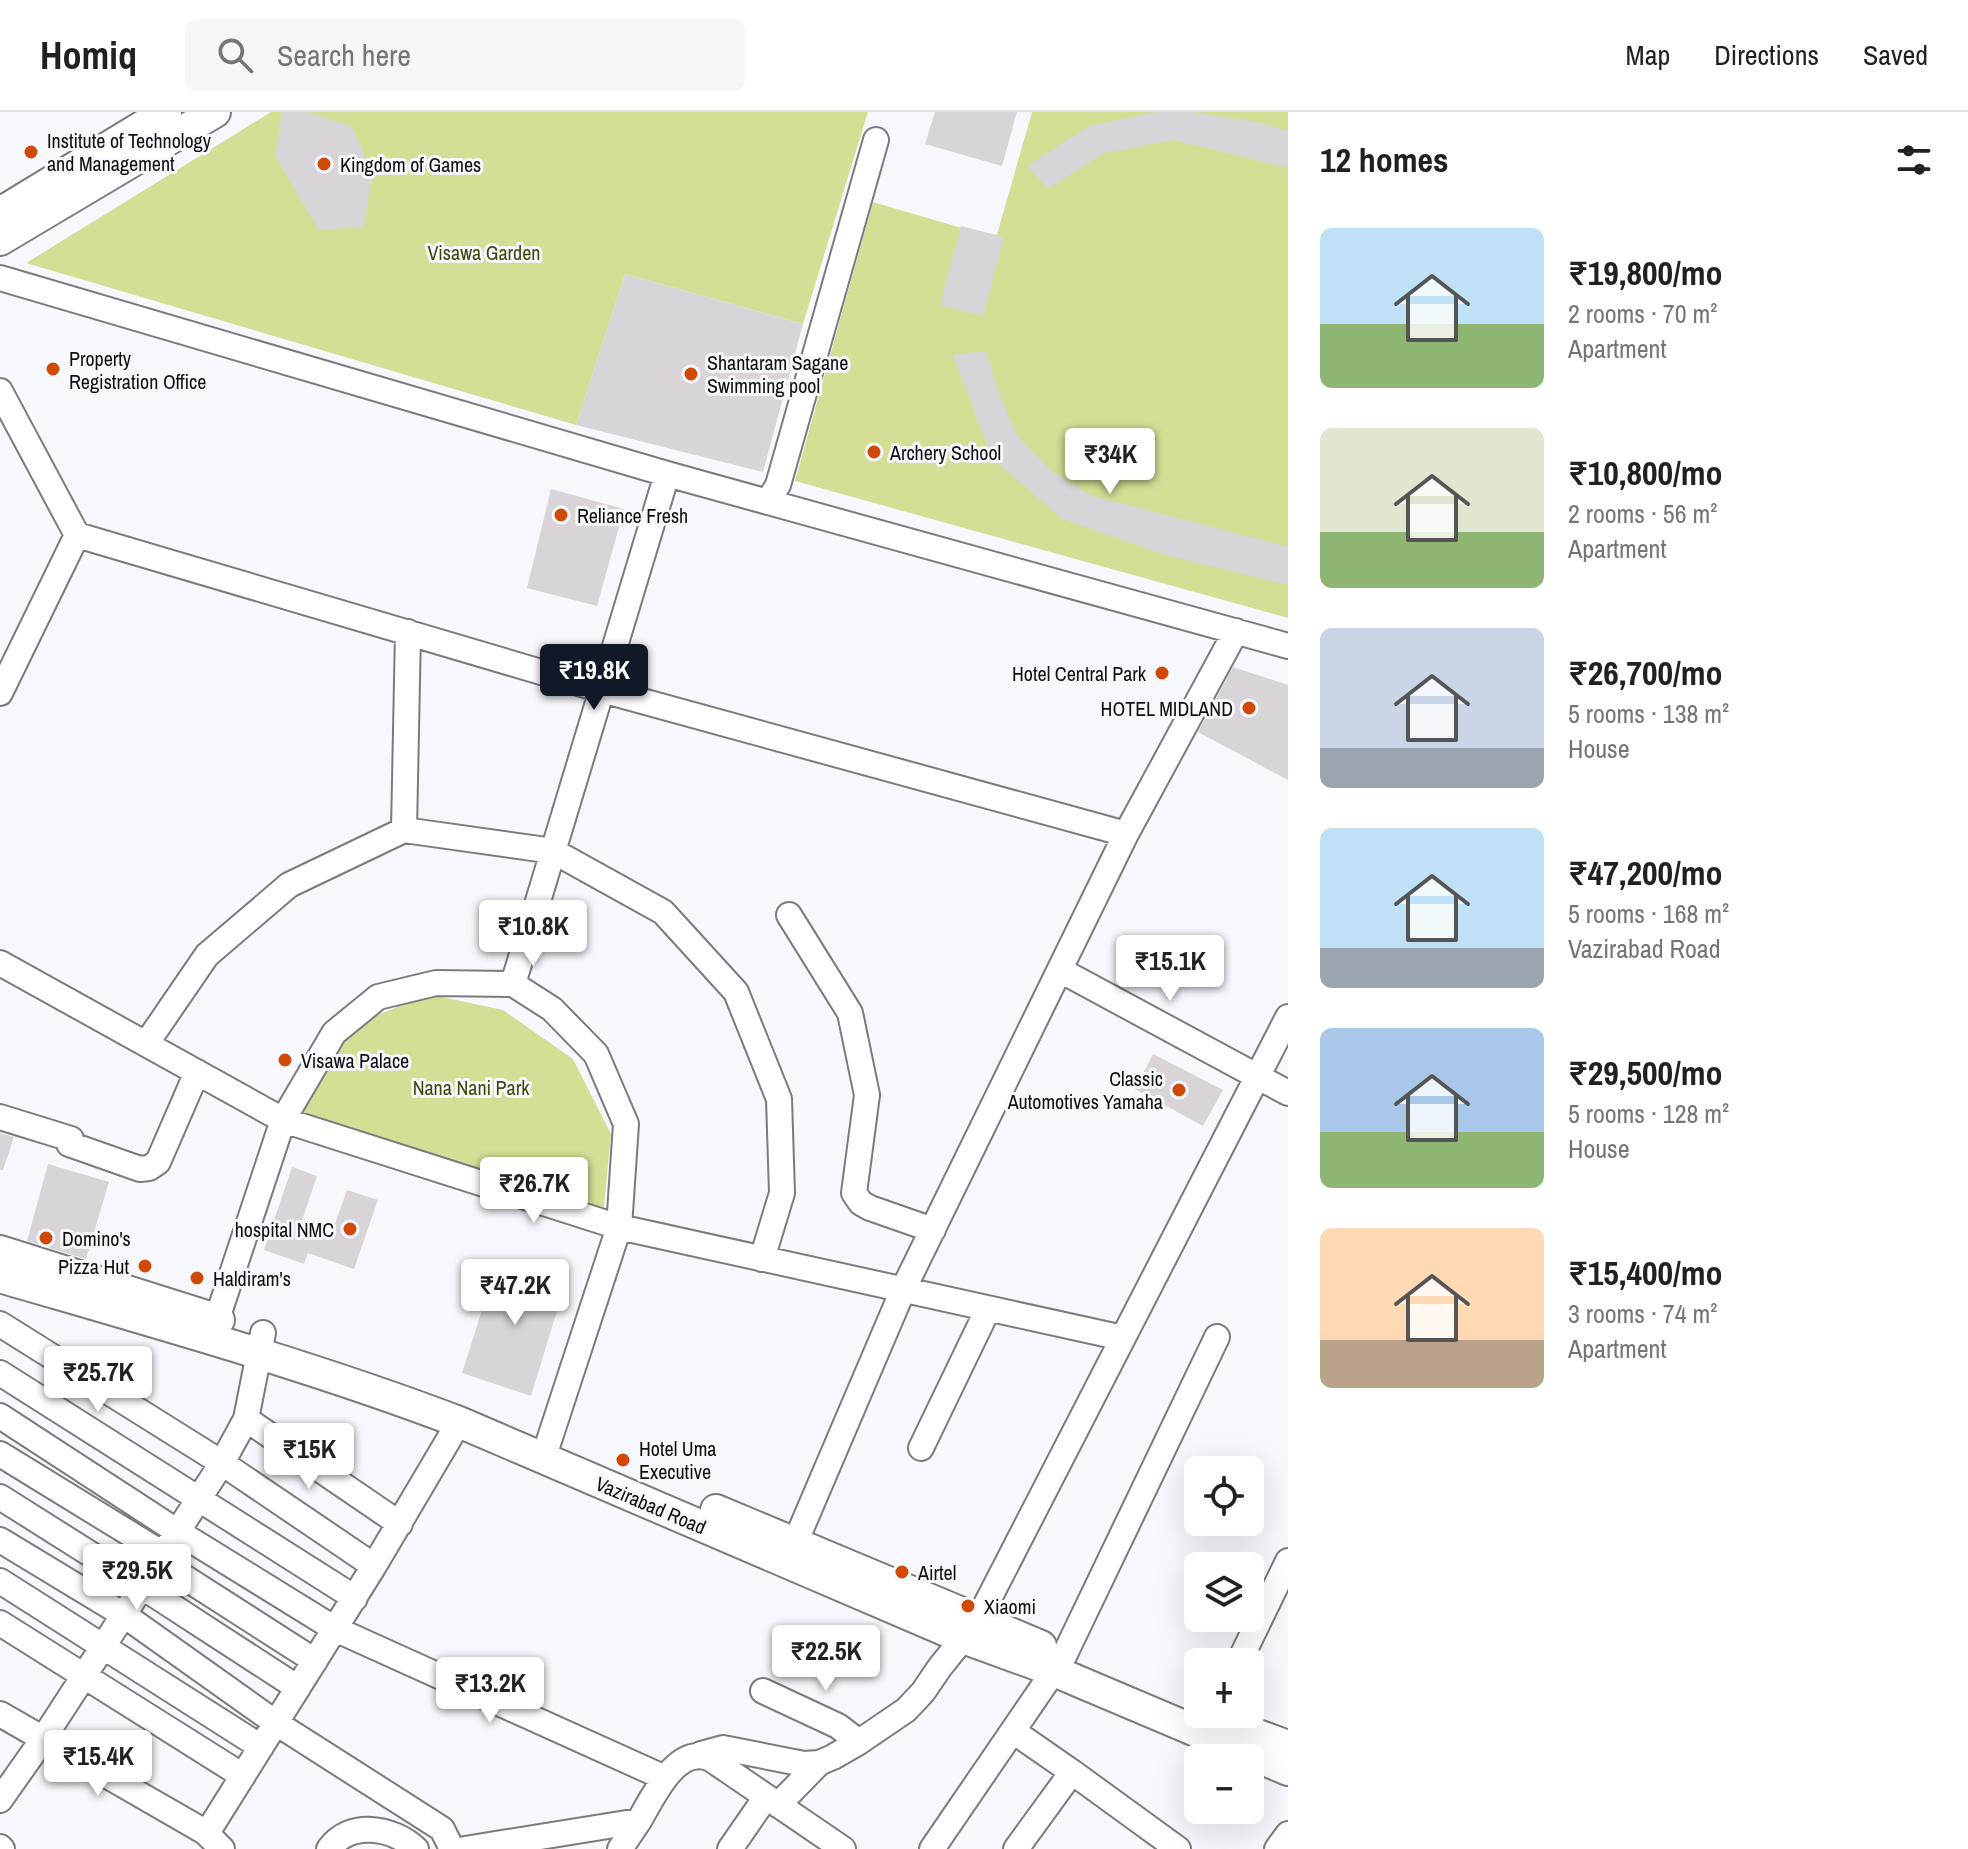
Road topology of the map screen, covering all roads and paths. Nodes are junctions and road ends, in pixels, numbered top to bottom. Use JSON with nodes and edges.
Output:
{"nodes":[{"id":1,"x":166,"y":112,"type":"edge"},
{"id":2,"x":215,"y":112,"type":"edge"},
{"id":3,"x":876,"y":140,"type":"dead end"},
{"id":4,"x":0,"y":213,"type":"edge"},
{"id":5,"x":0,"y":240,"type":"edge"},
{"id":6,"x":0,"y":278,"type":"edge"},
{"id":7,"x":0,"y":391,"type":"edge"},
{"id":8,"x":667,"y":474,"type":"junction"},
{"id":9,"x":768,"y":502,"type":"junction"},
{"id":10,"x":77,"y":535,"type":"junction"},
{"id":11,"x":1236,"y":631,"type":"junction"},
{"id":12,"x":408,"y":632,"type":"junction"},
{"id":13,"x":1288,"y":646,"type":"edge"},
{"id":14,"x":602,"y":690,"type":"junction"},
{"id":15,"x":0,"y":693,"type":"edge"},
{"id":16,"x":404,"y":830,"type":"junction"},
{"id":17,"x":1126,"y":834,"type":"junction"},
{"id":18,"x":553,"y":851,"type":"junction"},
{"id":19,"x":789,"y":915,"type":"dead end"},
{"id":20,"x":0,"y":963,"type":"edge"},
{"id":21,"x":1060,"y":970,"type":"junction"},
{"id":22,"x":513,"y":984,"type":"junction"},
{"id":23,"x":1288,"y":1017,"type":"edge"},
{"id":24,"x":146,"y":1044,"type":"junction"},
{"id":25,"x":197,"y":1072,"type":"junction"},
{"id":26,"x":1257,"y":1077,"type":"junction"},
{"id":27,"x":1288,"y":1093,"type":"edge"},
{"id":28,"x":0,"y":1117,"type":"edge"},
{"id":29,"x":283,"y":1120,"type":"junction"},
{"id":30,"x":619,"y":1227,"type":"junction"},
{"id":31,"x":933,"y":1230,"type":"junction"},
{"id":32,"x":0,"y":1251,"type":"edge"},
{"id":33,"x":762,"y":1259,"type":"junction"},
{"id":34,"x":0,"y":1277,"type":"edge"},
{"id":35,"x":903,"y":1290,"type":"junction"},
{"id":36,"x":988,"y":1309,"type":"junction"},
{"id":37,"x":217,"y":1319,"type":"junction"},
{"id":38,"x":0,"y":1324,"type":"edge"},
{"id":39,"x":1217,"y":1337,"type":"dead end"},
{"id":40,"x":1123,"y":1338,"type":"junction"},
{"id":41,"x":261,"y":1342,"type":"junction"},
{"id":42,"x":0,"y":1373,"type":"edge"},
{"id":43,"x":0,"y":1416,"type":"edge"},
{"id":44,"x":246,"y":1419,"type":"junction"},
{"id":45,"x":459,"y":1422,"type":"junction"},
{"id":46,"x":921,"y":1448,"type":"dead end"},
{"id":47,"x":546,"y":1450,"type":"junction"},
{"id":48,"x":0,"y":1454,"type":"edge"},
{"id":49,"x":222,"y":1463,"type":"junction"},
{"id":50,"x":0,"y":1497,"type":"edge"},
{"id":51,"x":199,"y":1497,"type":"junction"},
{"id":52,"x":400,"y":1524,"type":"junction"},
{"id":53,"x":178,"y":1532,"type":"junction"},
{"id":54,"x":0,"y":1540,"type":"edge"},
{"id":55,"x":795,"y":1543,"type":"junction"},
{"id":56,"x":161,"y":1558,"type":"junction"},
{"id":57,"x":1288,"y":1561,"type":"edge"},
{"id":58,"x":374,"y":1566,"type":"junction"},
{"id":59,"x":0,"y":1581,"type":"edge"},
{"id":60,"x":141,"y":1586,"type":"junction"},
{"id":61,"x":355,"y":1598,"type":"junction"},
{"id":62,"x":1279,"y":1604,"type":"edge"},
{"id":63,"x":124,"y":1615,"type":"junction"},
{"id":64,"x":0,"y":1623,"type":"edge"},
{"id":65,"x":335,"y":1629,"type":"junction"},
{"id":66,"x":970,"y":1629,"type":"junction"},
{"id":67,"x":103,"y":1646,"type":"junction"},
{"id":68,"x":1249,"y":1648,"type":"edge"},
{"id":69,"x":315,"y":1661,"type":"junction"},
{"id":70,"x":1059,"y":1664,"type":"junction"},
{"id":71,"x":83,"y":1676,"type":"junction"},
{"id":72,"x":298,"y":1688,"type":"junction"},
{"id":73,"x":763,"y":1691,"type":"dead end"},
{"id":74,"x":1184,"y":1706,"type":"edge"},
{"id":75,"x":0,"y":1714,"type":"edge"},
{"id":76,"x":276,"y":1723,"type":"junction"},
{"id":77,"x":1242,"y":1728,"type":"edge"},
{"id":78,"x":1013,"y":1731,"type":"junction"},
{"id":79,"x":43,"y":1739,"type":"junction"},
{"id":80,"x":859,"y":1742,"type":"junction"},
{"id":81,"x":1288,"y":1746,"type":"edge"},
{"id":82,"x":261,"y":1747,"type":"junction"},
{"id":83,"x":701,"y":1754,"type":"junction"},
{"id":84,"x":819,"y":1763,"type":"junction"},
{"id":85,"x":1288,"y":1770,"type":"edge"},
{"id":86,"x":1072,"y":1772,"type":"junction"},
{"id":87,"x":243,"y":1776,"type":"junction"},
{"id":88,"x":665,"y":1778,"type":"junction"},
{"id":89,"x":4,"y":1787,"type":"edge"},
{"id":90,"x":772,"y":1801,"type":"junction"},
{"id":91,"x":639,"y":1821,"type":"junction"},
{"id":92,"x":1288,"y":1834,"type":"edge"},
{"id":93,"x":206,"y":1841,"type":"edge"},
{"id":94,"x":510,"y":1845,"type":"edge"},
{"id":95,"x":329,"y":1849,"type":"edge"},
{"id":96,"x":416,"y":1849,"type":"edge"},
{"id":97,"x":452,"y":1849,"type":"edge"},
{"id":98,"x":465,"y":1849,"type":"edge"},
{"id":99,"x":620,"y":1849,"type":"edge"},
{"id":100,"x":730,"y":1849,"type":"edge"},
{"id":101,"x":843,"y":1849,"type":"edge"},
{"id":102,"x":932,"y":1849,"type":"edge"},
{"id":103,"x":1016,"y":1849,"type":"edge"},
{"id":104,"x":1178,"y":1849,"type":"edge"},
{"id":105,"x":1277,"y":1849,"type":"edge"}],
"edges":[{"from":1,"to":4,"type":"main road"},
{"from":2,"to":5,"type":"main road"},
{"from":3,"to":9,"type":"street"},
{"from":6,"to":8,"type":"street"},
{"from":7,"to":10,"type":"street"},
{"from":8,"to":9,"type":"street"},
{"from":8,"to":14,"type":"street"},
{"from":9,"to":11,"type":"street"},
{"from":10,"to":12,"type":"street"},
{"from":10,"to":15,"type":"street"},
{"from":11,"to":13,"type":"street"},
{"from":11,"to":17,"type":"street"},
{"from":12,"to":14,"type":"street"},
{"from":12,"to":16,"type":"street"},
{"from":14,"to":17,"type":"street"},
{"from":14,"to":18,"type":"street"},
{"from":16,"to":18,"type":"street"},
{"from":16,"to":24,"type":"street"},
{"from":17,"to":21,"type":"street"},
{"from":18,"to":22,"type":"street"},
{"from":18,"to":33,"type":"street"},
{"from":19,"to":31,"type":"street"},
{"from":20,"to":24,"type":"street"},
{"from":21,"to":26,"type":"street"},
{"from":21,"to":31,"type":"street"},
{"from":22,"to":29,"type":"street"},
{"from":22,"to":30,"type":"street"},
{"from":23,"to":26,"type":"street"},
{"from":24,"to":25,"type":"street"},
{"from":25,"to":28,"type":"street"},
{"from":25,"to":29,"type":"street"},
{"from":26,"to":27,"type":"street"},
{"from":26,"to":40,"type":"street"},
{"from":29,"to":30,"type":"street"},
{"from":29,"to":37,"type":"street"},
{"from":30,"to":33,"type":"street"},
{"from":30,"to":47,"type":"street"},
{"from":31,"to":35,"type":"street"},
{"from":32,"to":37,"type":"main road","name":"Vazirabad Road"},
{"from":33,"to":35,"type":"street"},
{"from":34,"to":41,"type":"main road","name":"Vazirabad Road"},
{"from":35,"to":36,"type":"street"},
{"from":35,"to":55,"type":"street"},
{"from":36,"to":40,"type":"street"},
{"from":36,"to":46,"type":"street"},
{"from":37,"to":41,"type":"main road","name":"Vazirabad Road"},
{"from":38,"to":49,"type":"street"},
{"from":39,"to":70,"type":"street"},
{"from":40,"to":66,"type":"street"},
{"from":41,"to":44,"type":"street"},
{"from":41,"to":45,"type":"main road","name":"Vazirabad Road"},
{"from":41,"to":47,"type":"main road","name":"Vazirabad Road"},
{"from":42,"to":51,"type":"street"},
{"from":43,"to":53,"type":"street"},
{"from":44,"to":49,"type":"street"},
{"from":44,"to":52,"type":"street"},
{"from":45,"to":47,"type":"main road","name":"Vazirabad Road"},
{"from":45,"to":52,"type":"street"},
{"from":47,"to":55,"type":"main road","name":"Vazirabad Road"},
{"from":47,"to":66,"type":"main road","name":"Vazirabad Road"},
{"from":48,"to":56,"type":"street"},
{"from":49,"to":51,"type":"street"},
{"from":49,"to":58,"type":"street"},
{"from":50,"to":60,"type":"street"},
{"from":51,"to":53,"type":"street"},
{"from":51,"to":61,"type":"street"},
{"from":52,"to":58,"type":"street"},
{"from":53,"to":56,"type":"street"},
{"from":53,"to":65,"type":"street"},
{"from":54,"to":63,"type":"street"},
{"from":55,"to":66,"type":"main road","name":"Vazirabad Road"},
{"from":56,"to":60,"type":"street"},
{"from":56,"to":69,"type":"street"},
{"from":57,"to":62,"type":"street"},
{"from":58,"to":61,"type":"street"},
{"from":59,"to":67,"type":"street"},
{"from":60,"to":63,"type":"street"},
{"from":60,"to":72,"type":"street"},
{"from":61,"to":65,"type":"street"},
{"from":62,"to":68,"type":"street"},
{"from":63,"to":67,"type":"street"},
{"from":63,"to":76,"type":"street"},
{"from":64,"to":71,"type":"street"},
{"from":65,"to":69,"type":"street"},
{"from":65,"to":88,"type":"street"},
{"from":66,"to":70,"type":"main road","name":"Vazirabad Road"},
{"from":66,"to":80,"type":"street"},
{"from":67,"to":71,"type":"street"},
{"from":67,"to":82,"type":"street"},
{"from":69,"to":72,"type":"street"},
{"from":70,"to":74,"type":"main road","name":"Vazirabad Road"},
{"from":70,"to":78,"type":"street"},
{"from":70,"to":85,"type":"main road","name":"Vazirabad Road"},
{"from":71,"to":79,"type":"street"},
{"from":71,"to":87,"type":"street"},
{"from":72,"to":76,"type":"street"},
{"from":73,"to":80,"type":"street"},
{"from":75,"to":79,"type":"street"},
{"from":76,"to":82,"type":"street"},
{"from":76,"to":97,"type":"street"},
{"from":77,"to":81,"type":"main road","name":"Vazirabad Road"},
{"from":78,"to":86,"type":"street"},
{"from":78,"to":102,"type":"street"},
{"from":79,"to":89,"type":"street"},
{"from":79,"to":93,"type":"street"},
{"from":80,"to":84,"type":"street"},
{"from":82,"to":87,"type":"street"},
{"from":83,"to":84,"type":"street"},
{"from":83,"to":88,"type":"street"},
{"from":83,"to":90,"type":"street"},
{"from":84,"to":90,"type":"street"},
{"from":86,"to":103,"type":"street"},
{"from":86,"to":104,"type":"street"},
{"from":87,"to":93,"type":"street"},
{"from":88,"to":91,"type":"street"},
{"from":90,"to":100,"type":"street"},
{"from":90,"to":101,"type":"street"},
{"from":91,"to":94,"type":"street"},
{"from":91,"to":99,"type":"street"},
{"from":92,"to":105,"type":"street"},
{"from":94,"to":98,"type":"street"},
{"from":95,"to":96,"type":"street"}]}
